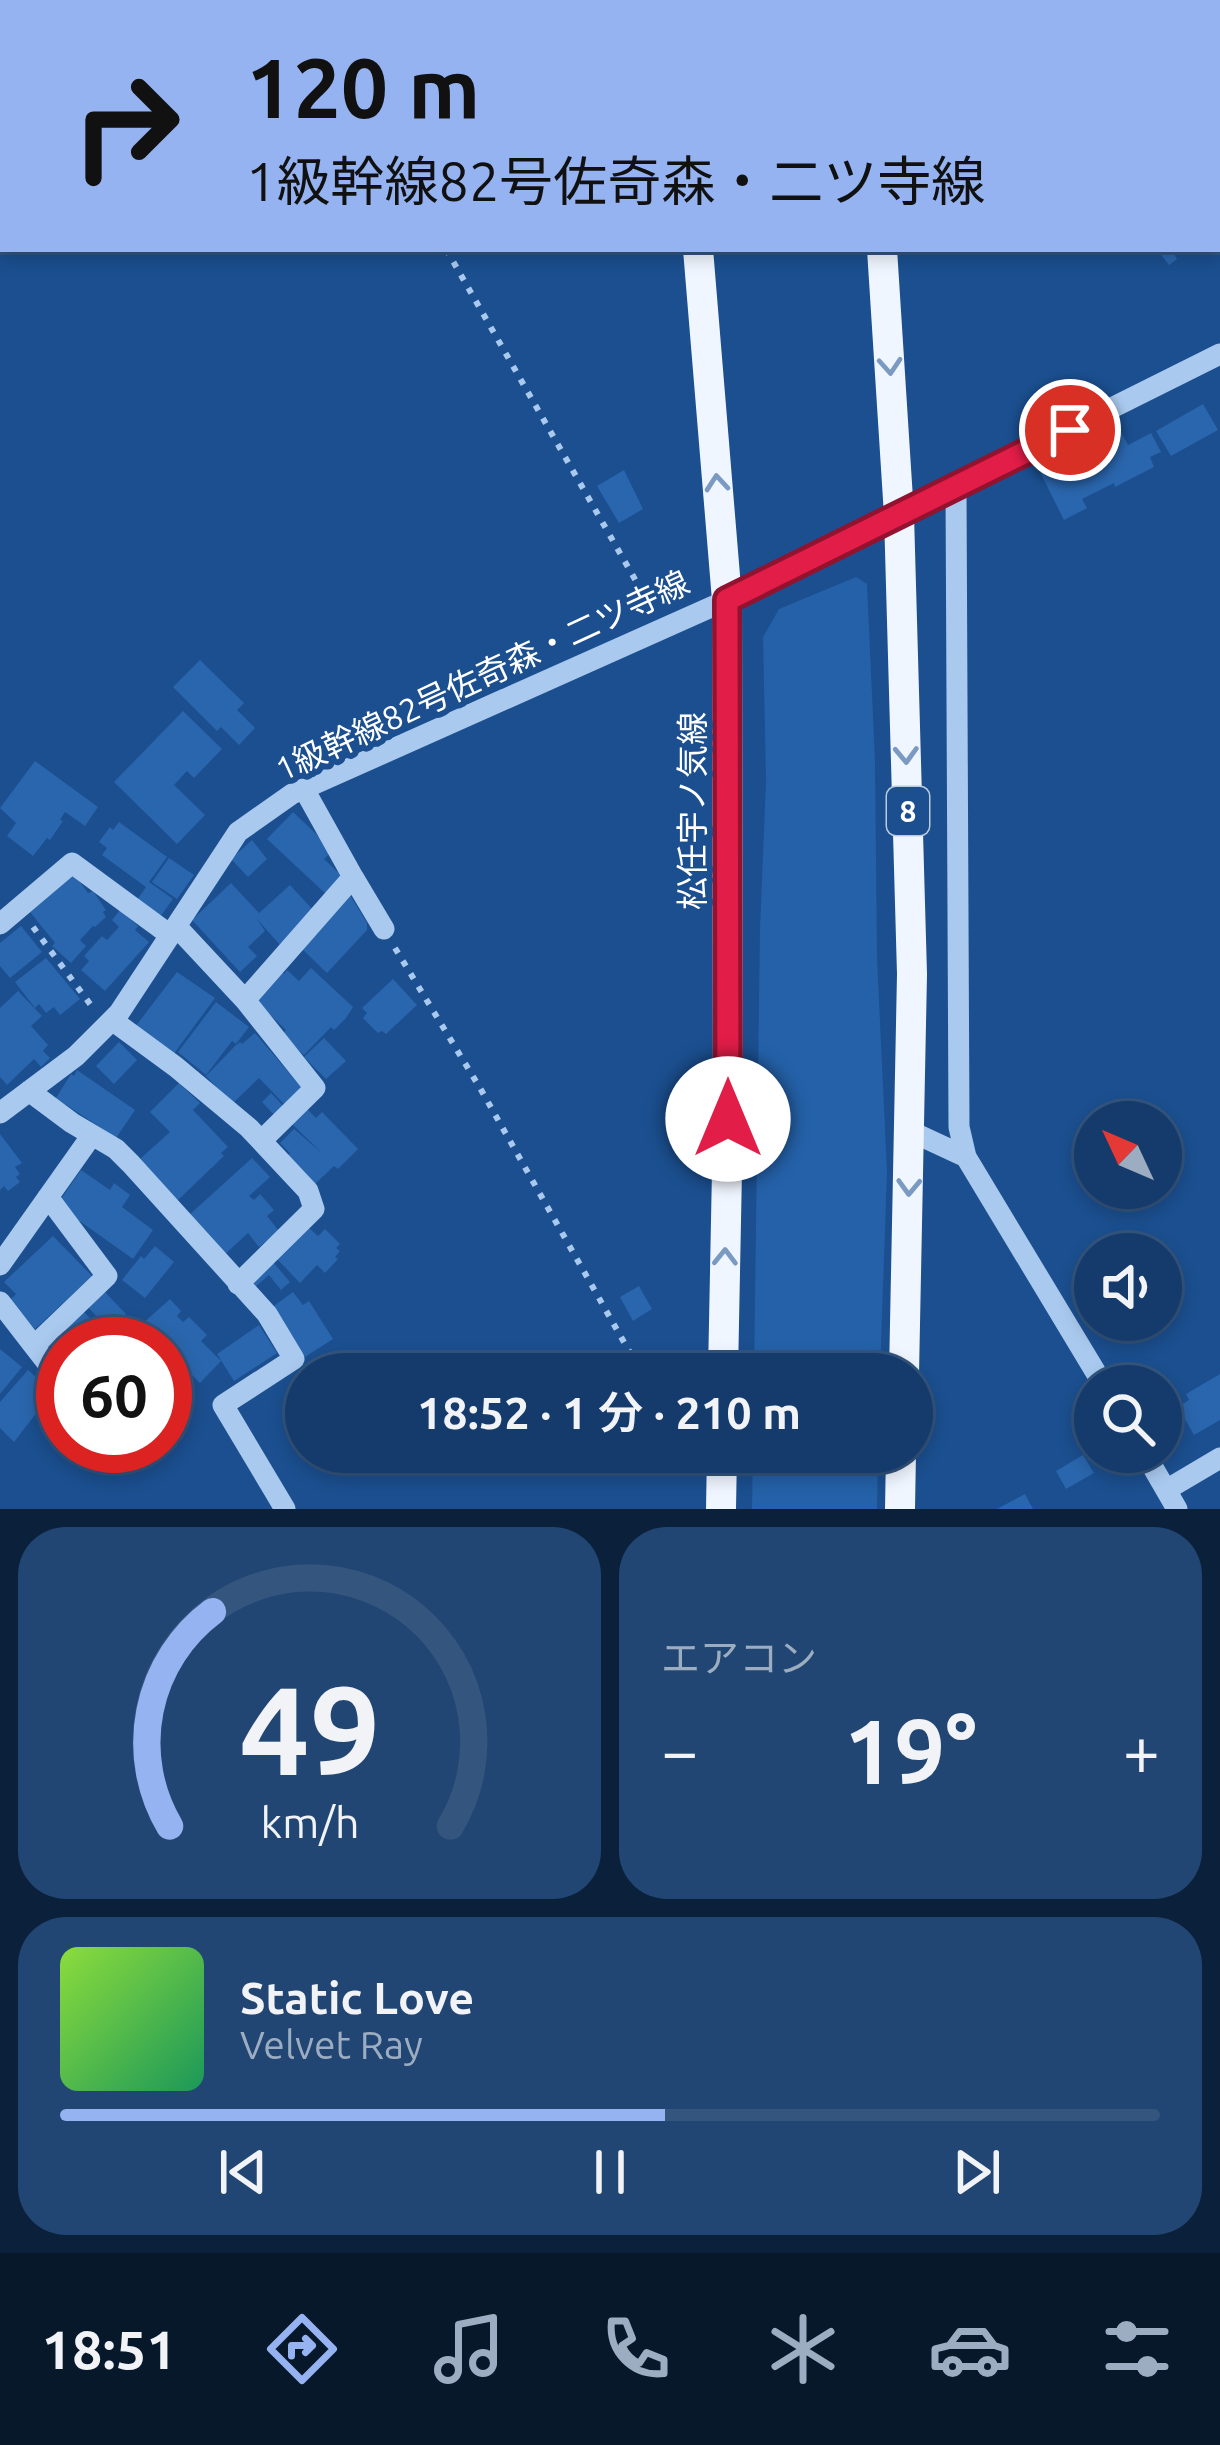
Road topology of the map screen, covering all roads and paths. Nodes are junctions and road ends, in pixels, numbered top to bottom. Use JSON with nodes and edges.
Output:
{"nodes":[{"id":1,"x":448,"y":252,"type":"edge"},
{"id":2,"x":698,"y":252,"type":"edge"},
{"id":3,"x":882,"y":252,"type":"edge"},
{"id":4,"x":1220,"y":354,"type":"edge"},
{"id":5,"x":956,"y":487,"type":"junction"},
{"id":6,"x":899,"y":515,"type":"junction"},
{"id":7,"x":727,"y":600,"type":"junction"},
{"id":8,"x":663,"y":628,"type":"junction"},
{"id":9,"x":304,"y":789,"type":"junction"},
{"id":10,"x":353,"y":877,"type":"junction"},
{"id":11,"x":19,"y":908,"type":"junction"},
{"id":12,"x":0,"y":924,"type":"edge"},
{"id":13,"x":384,"y":929,"type":"joint"},
{"id":14,"x":173,"y":931,"type":"junction"},
{"id":15,"x":245,"y":1000,"type":"junction"},
{"id":16,"x":109,"y":1023,"type":"junction"},
{"id":17,"x":29,"y":1091,"type":"junction"},
{"id":18,"x":2,"y":1109,"type":"edge"},
{"id":19,"x":910,"y":1131,"type":"junction"},
{"id":20,"x":92,"y":1135,"type":"junction"},
{"id":21,"x":261,"y":1141,"type":"junction"},
{"id":22,"x":966,"y":1157,"type":"junction"},
{"id":23,"x":48,"y":1197,"type":"junction"},
{"id":24,"x":0,"y":1265,"type":"edge"},
{"id":25,"x":238,"y":1284,"type":"junction"},
{"id":26,"x":0,"y":1302,"type":"edge"},
{"id":27,"x":34,"y":1346,"type":"junction"},
{"id":28,"x":36,"y":1349,"type":"edge"},
{"id":29,"x":630,"y":1353,"type":"edge"},
{"id":30,"x":723,"y":1353,"type":"edge"},
{"id":31,"x":905,"y":1353,"type":"edge"},
{"id":32,"x":1091,"y":1365,"type":"edge"},
{"id":33,"x":1220,"y":1458,"type":"edge"},
{"id":34,"x":722,"y":1473,"type":"edge"},
{"id":35,"x":901,"y":1473,"type":"edge"},
{"id":36,"x":1157,"y":1473,"type":"edge"},
{"id":37,"x":1172,"y":1499,"type":"edge"},
{"id":38,"x":285,"y":1509,"type":"edge"},
{"id":39,"x":721,"y":1509,"type":"edge"},
{"id":40,"x":900,"y":1509,"type":"edge"}],
"edges":[{"from":1,"to":8,"type":"path"},
{"from":7,"to":2,"type":"main road","name":"松任宇ノ気線","one_way":true},
{"from":3,"to":6,"type":"main road","number":"8","one_way":true},
{"from":4,"to":5,"type":"street","name":"1級幹線82号佐奇森・二ツ寺線"},
{"from":5,"to":6,"type":"street","name":"1級幹線82号佐奇森・二ツ寺線"},
{"from":5,"to":22,"type":"street"},
{"from":6,"to":7,"type":"street","name":"1級幹線82号佐奇森・二ツ寺線"},
{"from":6,"to":19,"type":"main road","number":"8","one_way":true},
{"from":7,"to":8,"type":"street","name":"1級幹線82号佐奇森・二ツ寺線"},
{"from":30,"to":7,"type":"main road","name":"松任宇ノ気線","one_way":true},
{"from":8,"to":9,"type":"street","name":"1級幹線82号佐奇森・二ツ寺線"},
{"from":9,"to":10,"type":"street"},
{"from":9,"to":14,"type":"street","name":"1級幹線82号佐奇森・二ツ寺線"},
{"from":10,"to":13,"type":"street"},
{"from":10,"to":15,"type":"street"},
{"from":11,"to":12,"type":"street"},
{"from":11,"to":14,"type":"street"},
{"from":11,"to":16,"type":"path"},
{"from":13,"to":29,"type":"path"},
{"from":14,"to":15,"type":"street"},
{"from":14,"to":16,"type":"street","name":"1級幹線82号佐奇森・二ツ寺線"},
{"from":15,"to":21,"type":"street"},
{"from":16,"to":17,"type":"street","name":"1級幹線82号佐奇森・二ツ寺線"},
{"from":16,"to":21,"type":"street"},
{"from":17,"to":18,"type":"street","name":"1級幹線82号佐奇森・二ツ寺線"},
{"from":17,"to":20,"type":"street"},
{"from":19,"to":22,"type":"street"},
{"from":19,"to":31,"type":"main road","number":"8","one_way":true},
{"from":20,"to":23,"type":"street"},
{"from":20,"to":25,"type":"street"},
{"from":21,"to":25,"type":"street"},
{"from":22,"to":32,"type":"street"},
{"from":23,"to":24,"type":"street"},
{"from":23,"to":27,"type":"street"},
{"from":25,"to":38,"type":"street"},
{"from":26,"to":27,"type":"street"},
{"from":27,"to":28,"type":"street"},
{"from":33,"to":37,"type":"street"},
{"from":34,"to":39,"type":"main road"},
{"from":35,"to":40,"type":"main road"},
{"from":36,"to":37,"type":"street"}]}
